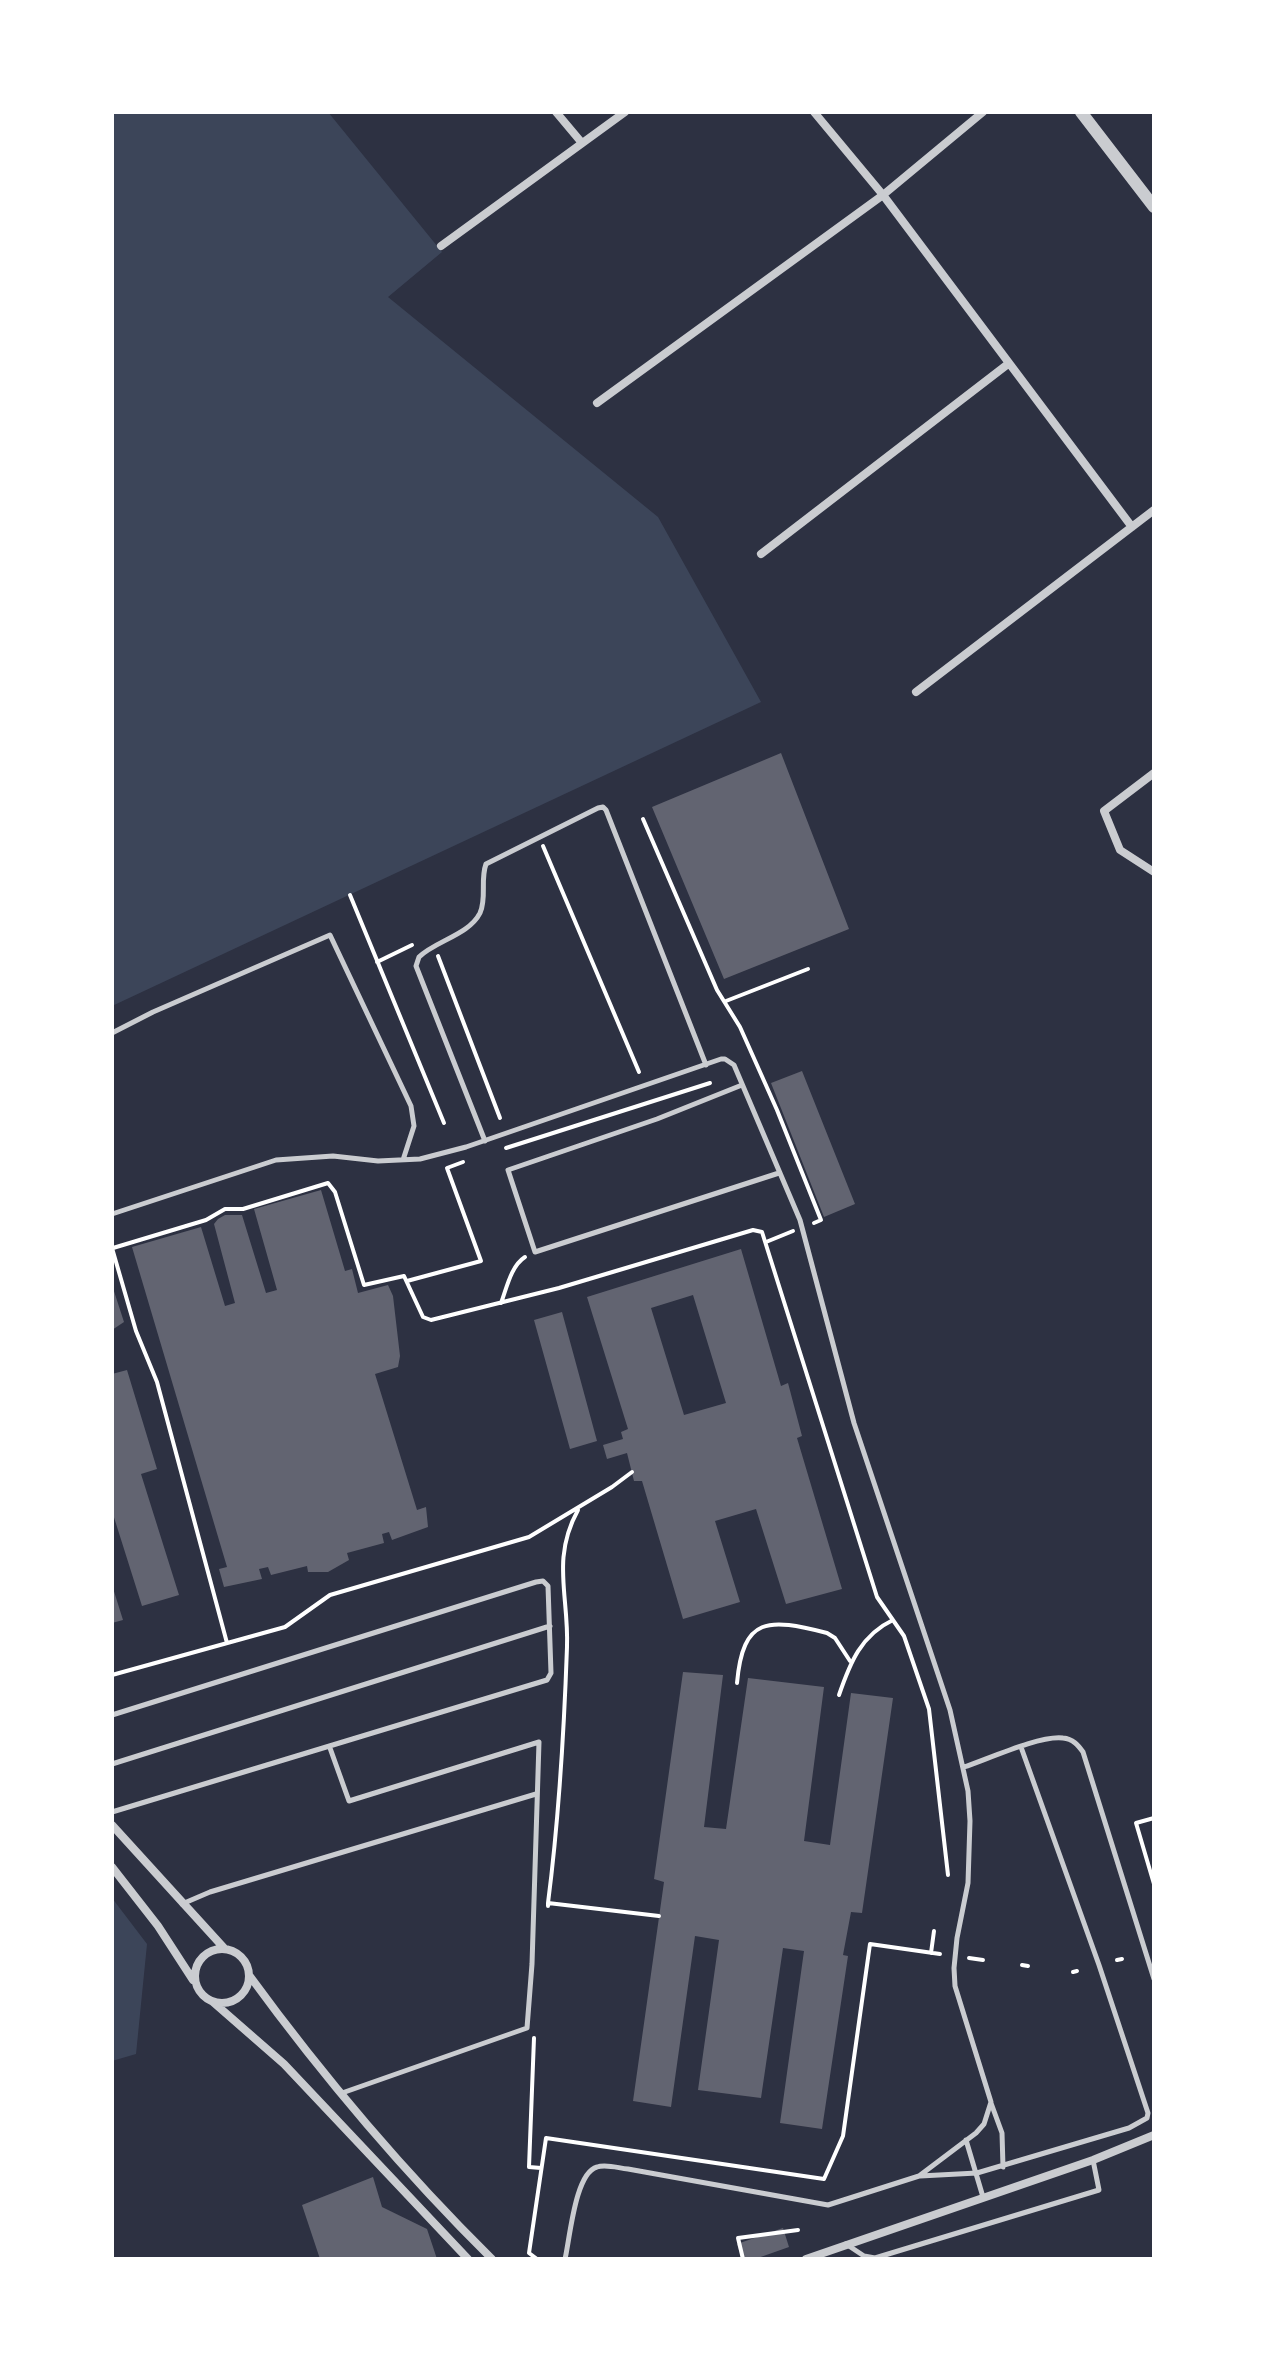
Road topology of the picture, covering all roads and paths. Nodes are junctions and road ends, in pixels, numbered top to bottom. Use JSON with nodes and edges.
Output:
{"nodes":[{"id":1,"x":556,"y":112,"type":"edge"},
{"id":2,"x":625,"y":112,"type":"edge"},
{"id":3,"x":814,"y":112,"type":"edge"},
{"id":4,"x":983,"y":112,"type":"edge"},
{"id":5,"x":1081,"y":112,"type":"edge"},
{"id":6,"x":582,"y":143,"type":"junction"},
{"id":7,"x":883,"y":195,"type":"junction"},
{"id":8,"x":1154,"y":207,"type":"edge"},
{"id":9,"x":441,"y":246,"type":"dead end"},
{"id":10,"x":1008,"y":364,"type":"junction"},
{"id":11,"x":597,"y":403,"type":"dead end"},
{"id":12,"x":1154,"y":510,"type":"edge"},
{"id":13,"x":1132,"y":527,"type":"junction"},
{"id":14,"x":761,"y":554,"type":"dead end"},
{"id":15,"x":916,"y":692,"type":"dead end"},
{"id":16,"x":1154,"y":773,"type":"edge"},
{"id":17,"x":643,"y":819,"type":"dead end"},
{"id":18,"x":539,"y":837,"type":"junction"},
{"id":19,"x":1154,"y":872,"type":"edge"},
{"id":20,"x":350,"y":895,"type":"dead end"},
{"id":21,"x":437,"y":953,"type":"dead end"},
{"id":22,"x":808,"y":969,"type":"dead end"},
{"id":23,"x":726,"y":1001,"type":"junction"},
{"id":24,"x":112,"y":1033,"type":"edge"},
{"id":25,"x":706,"y":1065,"type":"junction"},
{"id":26,"x":639,"y":1072,"type":"dead end"},
{"id":27,"x":719,"y":1080,"type":"dead end"},
{"id":28,"x":742,"y":1085,"type":"junction"},
{"id":29,"x":500,"y":1118,"type":"dead end"},
{"id":30,"x":444,"y":1123,"type":"dead end"},
{"id":31,"x":485,"y":1141,"type":"junction"},
{"id":32,"x":499,"y":1151,"type":"dead end"},
{"id":33,"x":473,"y":1159,"type":"dead end"},
{"id":34,"x":403,"y":1160,"type":"junction"},
{"id":35,"x":779,"y":1173,"type":"junction"},
{"id":36,"x":112,"y":1214,"type":"edge"},
{"id":37,"x":814,"y":1223,"type":"dead end"},
{"id":38,"x":793,"y":1231,"type":"dead end"},
{"id":39,"x":766,"y":1242,"type":"junction"},
{"id":40,"x":113,"y":1248,"type":"edge"},
{"id":41,"x":535,"y":1252,"type":"junction"},
{"id":42,"x":407,"y":1281,"type":"junction"},
{"id":43,"x":501,"y":1303,"type":"junction"},
{"id":44,"x":632,"y":1472,"type":"dead end"},
{"id":45,"x":580,"y":1507,"type":"junction"},
{"id":46,"x":893,"y":1620,"type":"junction"},
{"id":47,"x":550,"y":1626,"type":"junction"},
{"id":48,"x":227,"y":1643,"type":"junction"},
{"id":49,"x":850,"y":1661,"type":"junction"},
{"id":50,"x":112,"y":1675,"type":"edge"},
{"id":51,"x":737,"y":1683,"type":"dead end"},
{"id":52,"x":839,"y":1695,"type":"dead end"},
{"id":53,"x":112,"y":1715,"type":"edge"},
{"id":54,"x":1021,"y":1747,"type":"junction"},
{"id":55,"x":330,"y":1748,"type":"junction"},
{"id":56,"x":112,"y":1764,"type":"edge"},
{"id":57,"x":964,"y":1767,"type":"junction"},
{"id":58,"x":536,"y":1794,"type":"junction"},
{"id":59,"x":112,"y":1812,"type":"edge"},
{"id":60,"x":1154,"y":1818,"type":"edge"},
{"id":61,"x":112,"y":1825,"type":"edge"},
{"id":62,"x":112,"y":1867,"type":"edge"},
{"id":63,"x":948,"y":1875,"type":"dead end"},
{"id":64,"x":1154,"y":1884,"type":"edge"},
{"id":65,"x":548,"y":1903,"type":"junction"},
{"id":66,"x":182,"y":1904,"type":"junction"},
{"id":67,"x":659,"y":1916,"type":"dead end"},
{"id":68,"x":546,"y":1918,"type":"dead end"},
{"id":69,"x":934,"y":1931,"type":"dead end"},
{"id":70,"x":224,"y":1948,"type":"junction"},
{"id":71,"x":931,"y":1953,"type":"junction"},
{"id":72,"x":940,"y":1954,"type":"dead end"},
{"id":73,"x":969,"y":1958,"type":"dead end"},
{"id":74,"x":983,"y":1960,"type":"dead end"},
{"id":75,"x":249,"y":1975,"type":"junction"},
{"id":76,"x":1154,"y":1979,"type":"edge"},
{"id":77,"x":195,"y":1984,"type":"junction"},
{"id":78,"x":213,"y":2002,"type":"junction"},
{"id":79,"x":533,"y":2032,"type":"dead end"},
{"id":80,"x":341,"y":2094,"type":"junction"},
{"id":81,"x":991,"y":2102,"type":"junction"},
{"id":82,"x":1154,"y":2135,"type":"edge"},
{"id":83,"x":966,"y":2140,"type":"junction"},
{"id":84,"x":1154,"y":2142,"type":"edge"},
{"id":85,"x":1136,"y":2143,"type":"junction"},
{"id":86,"x":1093,"y":2160,"type":"junction"},
{"id":87,"x":1003,"y":2167,"type":"junction"},
{"id":88,"x":541,"y":2168,"type":"junction"},
{"id":89,"x":977,"y":2173,"type":"junction"},
{"id":90,"x":919,"y":2176,"type":"junction"},
{"id":91,"x":983,"y":2197,"type":"junction"},
{"id":92,"x":798,"y":2230,"type":"dead end"},
{"id":93,"x":845,"y":2243,"type":"junction"},
{"id":94,"x":468,"y":2259,"type":"edge"},
{"id":95,"x":492,"y":2259,"type":"edge"},
{"id":96,"x":537,"y":2259,"type":"edge"},
{"id":97,"x":565,"y":2259,"type":"edge"},
{"id":98,"x":743,"y":2259,"type":"edge"},
{"id":99,"x":806,"y":2259,"type":"edge"}],
"edges":[{"from":1,"to":6,"type":"street"},
{"from":2,"to":6,"type":"street"},
{"from":3,"to":7,"type":"street"},
{"from":4,"to":7,"type":"street"},
{"from":5,"to":8,"type":"street"},
{"from":6,"to":9,"type":"street"},
{"from":7,"to":10,"type":"street"},
{"from":7,"to":11,"type":"street"},
{"from":10,"to":13,"type":"street"},
{"from":10,"to":14,"type":"street"},
{"from":12,"to":13,"type":"street"},
{"from":13,"to":15,"type":"street"},
{"from":16,"to":19,"type":"street"},
{"from":17,"to":23,"type":"path"},
{"from":18,"to":25,"type":"lane"},
{"from":18,"to":26,"type":"path"},
{"from":18,"to":31,"type":"lane"},
{"from":20,"to":30,"type":"path"},
{"from":21,"to":29,"type":"path"},
{"from":22,"to":23,"type":"path"},
{"from":23,"to":37,"type":"path"},
{"from":24,"to":34,"type":"lane"},
{"from":25,"to":28,"type":"lane"},
{"from":25,"to":31,"type":"lane"},
{"from":27,"to":32,"type":"path"},
{"from":28,"to":35,"type":"lane"},
{"from":28,"to":41,"type":"lane"},
{"from":31,"to":34,"type":"lane"},
{"from":33,"to":42,"type":"path"},
{"from":34,"to":36,"type":"lane"},
{"from":35,"to":41,"type":"lane"},
{"from":35,"to":57,"type":"lane"},
{"from":38,"to":39,"type":"path"},
{"from":39,"to":43,"type":"path"},
{"from":39,"to":46,"type":"path"},
{"from":40,"to":42,"type":"path"},
{"from":40,"to":48,"type":"path"},
{"from":41,"to":43,"type":"path"},
{"from":42,"to":43,"type":"path"},
{"from":44,"to":45,"type":"path"},
{"from":45,"to":48,"type":"path"},
{"from":45,"to":65,"type":"path"},
{"from":46,"to":49,"type":"path"},
{"from":46,"to":63,"type":"path"},
{"from":47,"to":53,"type":"lane"},
{"from":47,"to":55,"type":"lane"},
{"from":47,"to":56,"type":"lane"},
{"from":48,"to":50,"type":"path"},
{"from":49,"to":51,"type":"path"},
{"from":49,"to":52,"type":"path"},
{"from":54,"to":57,"type":"lane"},
{"from":54,"to":76,"type":"lane"},
{"from":54,"to":87,"type":"lane"},
{"from":55,"to":58,"type":"lane"},
{"from":55,"to":59,"type":"lane"},
{"from":57,"to":81,"type":"lane"},
{"from":58,"to":66,"type":"lane"},
{"from":58,"to":80,"type":"lane"},
{"from":60,"to":64,"type":"path"},
{"from":61,"to":66,"type":"street"},
{"from":62,"to":77,"type":"street"},
{"from":65,"to":67,"type":"path"},
{"from":65,"to":68,"type":"path"},
{"from":66,"to":70,"type":"street"},
{"from":69,"to":71,"type":"path"},
{"from":70,"to":75,"type":"street"},
{"from":70,"to":77,"type":"street"},
{"from":71,"to":72,"type":"path"},
{"from":71,"to":88,"type":"path"},
{"from":73,"to":74,"type":"path"},
{"from":75,"to":78,"type":"street"},
{"from":75,"to":80,"type":"street"},
{"from":77,"to":78,"type":"street"},
{"from":78,"to":94,"type":"street"},
{"from":79,"to":88,"type":"path"},
{"from":80,"to":95,"type":"street"},
{"from":81,"to":83,"type":"lane"},
{"from":81,"to":87,"type":"lane"},
{"from":82,"to":85,"type":"street"},
{"from":83,"to":89,"type":"lane"},
{"from":83,"to":90,"type":"lane"},
{"from":84,"to":85,"type":"street"},
{"from":85,"to":86,"type":"street"},
{"from":86,"to":91,"type":"street"},
{"from":86,"to":93,"type":"lane"},
{"from":87,"to":89,"type":"lane"},
{"from":88,"to":96,"type":"path"},
{"from":89,"to":90,"type":"lane"},
{"from":89,"to":91,"type":"lane"},
{"from":90,"to":97,"type":"lane"},
{"from":91,"to":93,"type":"street"},
{"from":92,"to":98,"type":"path"},
{"from":93,"to":99,"type":"street"}]}
